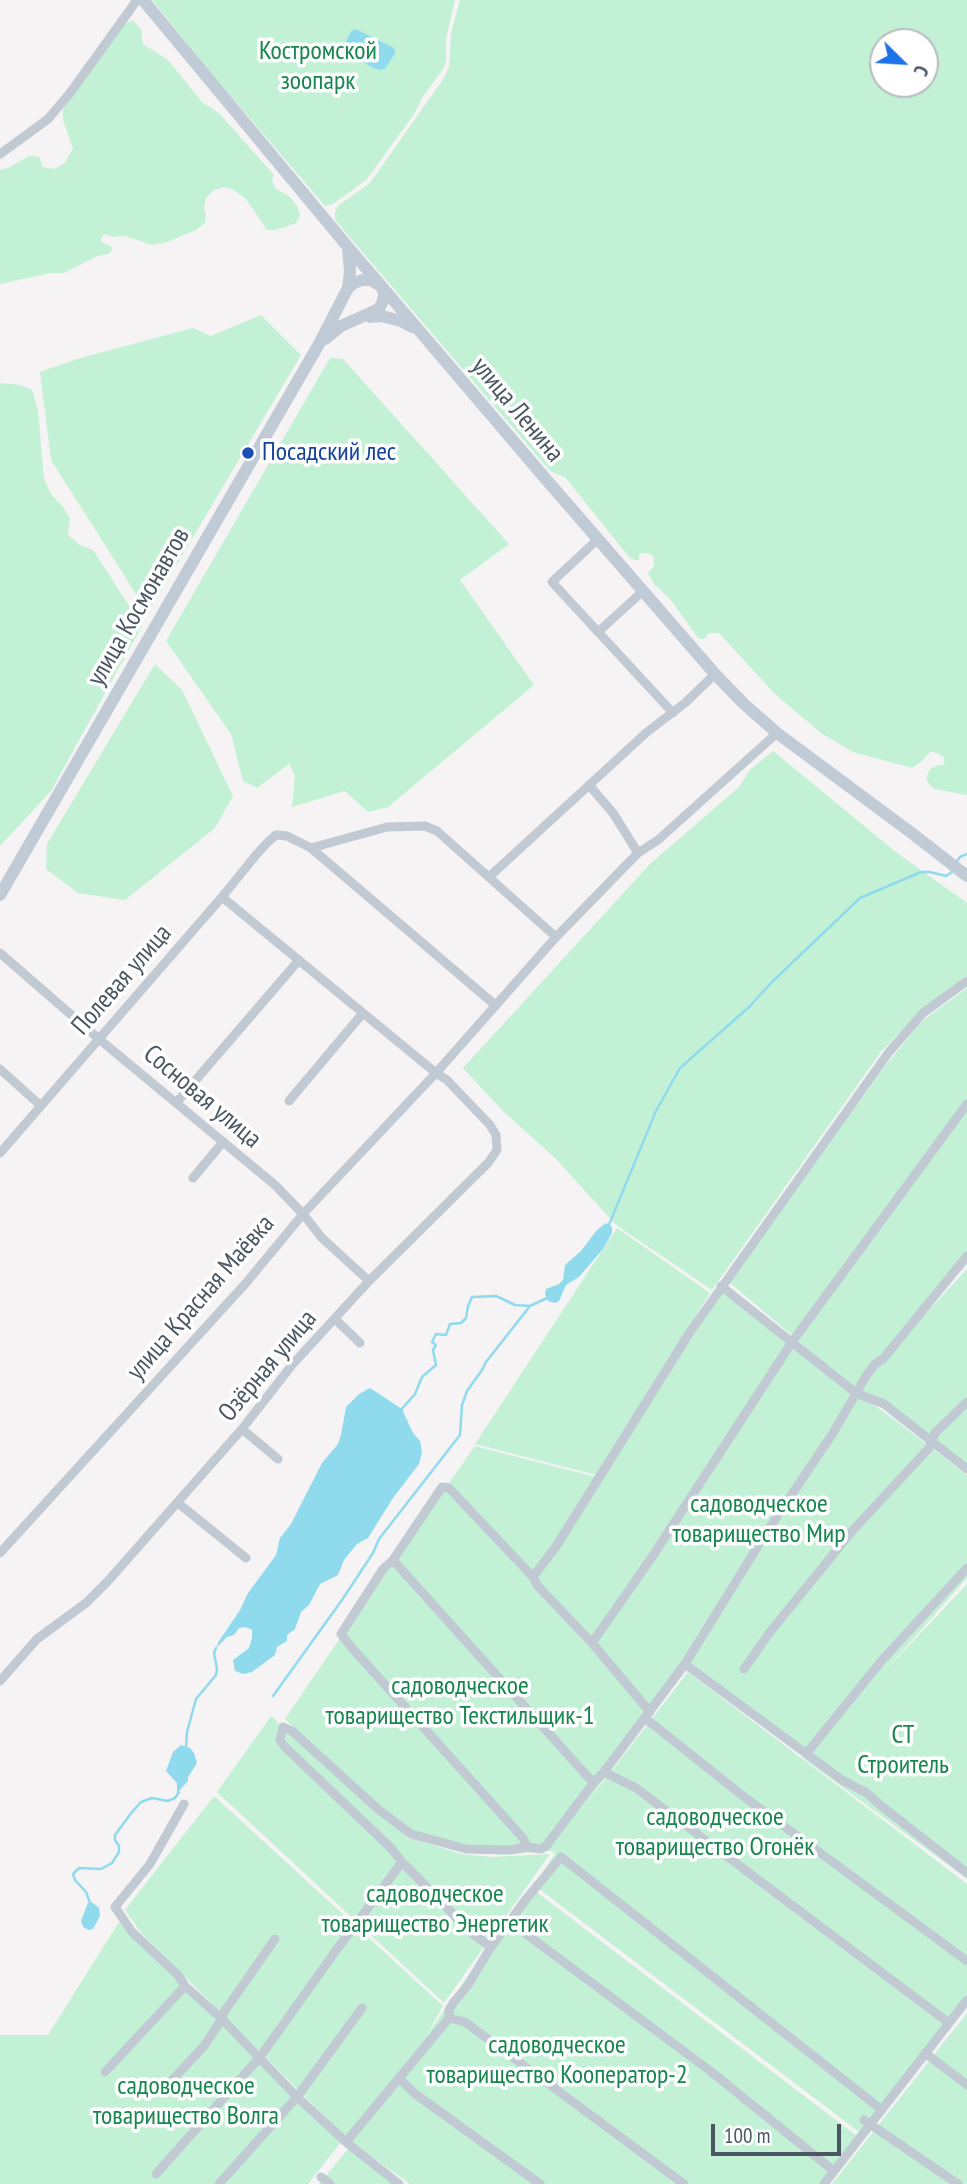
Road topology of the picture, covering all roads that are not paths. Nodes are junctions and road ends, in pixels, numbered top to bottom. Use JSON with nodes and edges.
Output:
{"nodes":[{"id":1,"x":136,"y":0,"type":"edge"},
{"id":2,"x":143,"y":0,"type":"edge"},
{"id":3,"x":0,"y":154,"type":"edge"},
{"id":4,"x":348,"y":247,"type":"junction"},
{"id":5,"x":381,"y":286,"type":"junction"},
{"id":6,"x":348,"y":288,"type":"junction"},
{"id":7,"x":358,"y":318,"type":"junction"},
{"id":8,"x":421,"y":333,"type":"junction"},
{"id":9,"x":319,"y":344,"type":"junction"},
{"id":10,"x":598,"y":539,"type":"junction"},
{"id":11,"x":643,"y":591,"type":"junction"},
{"id":12,"x":598,"y":632,"type":"junction"},
{"id":13,"x":715,"y":674,"type":"junction"},
{"id":14,"x":673,"y":713,"type":"junction"},
{"id":15,"x":777,"y":733,"type":"junction"},
{"id":16,"x":589,"y":785,"type":"junction"},
{"id":17,"x":312,"y":848,"type":"junction"},
{"id":18,"x":638,"y":853,"type":"junction"},
{"id":19,"x":967,"y":876,"type":"edge"},
{"id":20,"x":489,"y":877,"type":"junction"},
{"id":21,"x":0,"y":895,"type":"edge"},
{"id":22,"x":222,"y":897,"type":"junction"},
{"id":23,"x":556,"y":937,"type":"junction"},
{"id":24,"x":0,"y":953,"type":"edge"},
{"id":25,"x":299,"y":960,"type":"junction"},
{"id":26,"x":967,"y":981,"type":"edge"},
{"id":27,"x":494,"y":1004,"type":"junction"},
{"id":28,"x":363,"y":1013,"type":"junction"},
{"id":29,"x":99,"y":1038,"type":"junction"},
{"id":30,"x":0,"y":1069,"type":"edge"},
{"id":31,"x":436,"y":1073,"type":"junction"},
{"id":32,"x":289,"y":1101,"type":"dead end"},
{"id":33,"x":176,"y":1103,"type":"junction"},
{"id":34,"x":967,"y":1104,"type":"edge"},
{"id":35,"x":41,"y":1106,"type":"junction"},
{"id":36,"x":223,"y":1142,"type":"junction"},
{"id":37,"x":0,"y":1153,"type":"edge"},
{"id":38,"x":193,"y":1178,"type":"dead end"},
{"id":39,"x":303,"y":1214,"type":"junction"},
{"id":40,"x":967,"y":1256,"type":"edge"},
{"id":41,"x":369,"y":1281,"type":"junction"},
{"id":42,"x":721,"y":1286,"type":"junction"},
{"id":43,"x":335,"y":1319,"type":"junction"},
{"id":44,"x":792,"y":1342,"type":"junction"},
{"id":45,"x":360,"y":1343,"type":"dead end"},
{"id":46,"x":856,"y":1393,"type":"junction"},
{"id":47,"x":967,"y":1402,"type":"edge"},
{"id":48,"x":242,"y":1429,"type":"junction"},
{"id":49,"x":932,"y":1441,"type":"junction"},
{"id":50,"x":278,"y":1459,"type":"dead end"},
{"id":51,"x":967,"y":1469,"type":"edge"},
{"id":52,"x":178,"y":1503,"type":"junction"},
{"id":53,"x":0,"y":1553,"type":"edge"},
{"id":54,"x":246,"y":1558,"type":"dead end"},
{"id":55,"x":393,"y":1560,"type":"junction"},
{"id":56,"x":967,"y":1569,"type":"edge"},
{"id":57,"x":533,"y":1577,"type":"junction"},
{"id":58,"x":592,"y":1643,"type":"junction"},
{"id":59,"x":685,"y":1664,"type":"junction"},
{"id":60,"x":744,"y":1670,"type":"dead end"},
{"id":61,"x":0,"y":1681,"type":"edge"},
{"id":62,"x":648,"y":1715,"type":"junction"},
{"id":63,"x":806,"y":1754,"type":"junction"},
{"id":64,"x":604,"y":1772,"type":"junction"},
{"id":65,"x":594,"y":1782,"type":"junction"},
{"id":66,"x":184,"y":1804,"type":"dead end"},
{"id":67,"x":527,"y":1847,"type":"junction"},
{"id":68,"x":402,"y":1862,"type":"junction"},
{"id":69,"x":967,"y":1873,"type":"edge"},
{"id":70,"x":510,"y":1922,"type":"junction"},
{"id":71,"x":275,"y":1939,"type":"dead end"},
{"id":72,"x":491,"y":1947,"type":"junction"},
{"id":73,"x":967,"y":1961,"type":"edge"},
{"id":74,"x":185,"y":1986,"type":"junction"},
{"id":75,"x":967,"y":2000,"type":"edge"},
{"id":76,"x":362,"y":2008,"type":"dead end"},
{"id":77,"x":222,"y":2018,"type":"junction"},
{"id":78,"x":449,"y":2018,"type":"junction"},
{"id":79,"x":949,"y":2023,"type":"junction"},
{"id":80,"x":925,"y":2053,"type":"junction"},
{"id":81,"x":260,"y":2057,"type":"junction"},
{"id":82,"x":105,"y":2072,"type":"dead end"},
{"id":83,"x":400,"y":2079,"type":"junction"},
{"id":84,"x":967,"y":2085,"type":"edge"},
{"id":85,"x":162,"y":2091,"type":"dead end"},
{"id":86,"x":297,"y":2096,"type":"junction"},
{"id":87,"x":882,"y":2109,"type":"junction"},
{"id":88,"x":867,"y":2122,"type":"junction"},
{"id":89,"x":346,"y":2142,"type":"junction"},
{"id":90,"x":834,"y":2171,"type":"junction"},
{"id":91,"x":156,"y":2174,"type":"dead end"},
{"id":92,"x":321,"y":2177,"type":"dead end"},
{"id":93,"x":219,"y":2184,"type":"edge"},
{"id":94,"x":330,"y":2184,"type":"edge"},
{"id":95,"x":400,"y":2184,"type":"edge"},
{"id":96,"x":540,"y":2184,"type":"edge"},
{"id":97,"x":684,"y":2184,"type":"edge"},
{"id":98,"x":824,"y":2184,"type":"edge"},
{"id":99,"x":958,"y":2184,"type":"edge"}],
"edges":[{"from":1,"to":3,"type":"street"},
{"from":2,"to":4,"type":"main road","name":"улица Ленина"},
{"from":4,"to":5,"type":"main road","name":"улица Ленина"},
{"from":4,"to":6,"type":"main road"},
{"from":5,"to":6,"type":"main road"},
{"from":5,"to":7,"type":"main road"},
{"from":5,"to":8,"type":"main road","name":"улица Ленина"},
{"from":6,"to":9,"type":"main road","name":"улица Космонавтов"},
{"from":7,"to":8,"type":"main road"},
{"from":7,"to":9,"type":"main road"},
{"from":8,"to":10,"type":"main road","name":"улица Ленина"},
{"from":9,"to":21,"type":"main road","name":"улица Космонавтов"},
{"from":10,"to":11,"type":"main road","name":"улица Ленина"},
{"from":10,"to":12,"type":"street"},
{"from":11,"to":12,"type":"street"},
{"from":11,"to":13,"type":"main road","name":"улица Ленина"},
{"from":12,"to":14,"type":"street"},
{"from":13,"to":14,"type":"street"},
{"from":13,"to":15,"type":"main road","name":"улица Ленина"},
{"from":14,"to":16,"type":"street"},
{"from":15,"to":18,"type":"street","name":"улица Красная Маёвка"},
{"from":15,"to":19,"type":"main road","name":"улица Ленина"},
{"from":16,"to":18,"type":"street"},
{"from":16,"to":20,"type":"street"},
{"from":17,"to":20,"type":"street"},
{"from":17,"to":22,"type":"street","name":"Полевая улица"},
{"from":17,"to":27,"type":"street"},
{"from":18,"to":23,"type":"street","name":"улица Красная Маёвка"},
{"from":20,"to":23,"type":"street"},
{"from":22,"to":25,"type":"street"},
{"from":22,"to":29,"type":"street","name":"Полевая улица"},
{"from":23,"to":27,"type":"street","name":"улица Красная Маёвка"},
{"from":24,"to":29,"type":"street","name":"Сосновая улица"},
{"from":25,"to":28,"type":"street"},
{"from":25,"to":33,"type":"street"},
{"from":26,"to":42,"type":"street"},
{"from":27,"to":31,"type":"street","name":"улица Красная Маёвка"},
{"from":28,"to":31,"type":"street"},
{"from":28,"to":32,"type":"street"},
{"from":29,"to":33,"type":"street","name":"Сосновая улица"},
{"from":29,"to":35,"type":"street","name":"Полевая улица"},
{"from":30,"to":35,"type":"street"},
{"from":31,"to":39,"type":"street","name":"улица Красная Маёвка"},
{"from":31,"to":41,"type":"street","name":"Озёрная улица"},
{"from":33,"to":36,"type":"street","name":"Сосновая улица"},
{"from":34,"to":44,"type":"street"},
{"from":35,"to":37,"type":"street","name":"Полевая улица"},
{"from":36,"to":38,"type":"street"},
{"from":36,"to":39,"type":"street","name":"Сосновая улица"},
{"from":39,"to":41,"type":"street","name":"Сосновая улица"},
{"from":39,"to":53,"type":"street","name":"улица Красная Маёвка"},
{"from":40,"to":46,"type":"street"},
{"from":41,"to":43,"type":"street","name":"Озёрная улица"},
{"from":42,"to":44,"type":"street"},
{"from":42,"to":57,"type":"street"},
{"from":43,"to":45,"type":"street"},
{"from":43,"to":48,"type":"street","name":"Озёрная улица"},
{"from":44,"to":46,"type":"street"},
{"from":44,"to":58,"type":"street"},
{"from":46,"to":49,"type":"street"},
{"from":46,"to":59,"type":"street"},
{"from":47,"to":49,"type":"street"},
{"from":48,"to":50,"type":"street"},
{"from":48,"to":52,"type":"street","name":"Озёрная улица"},
{"from":49,"to":51,"type":"street"},
{"from":49,"to":60,"type":"street"},
{"from":52,"to":54,"type":"street"},
{"from":52,"to":61,"type":"street","name":"Озёрная улица"},
{"from":55,"to":57,"type":"street"},
{"from":55,"to":65,"type":"street"},
{"from":55,"to":67,"type":"street"},
{"from":56,"to":63,"type":"street"},
{"from":57,"to":58,"type":"street"},
{"from":58,"to":62,"type":"street"},
{"from":59,"to":62,"type":"street"},
{"from":59,"to":63,"type":"street"},
{"from":62,"to":64,"type":"street"},
{"from":62,"to":73,"type":"street"},
{"from":63,"to":69,"type":"street"},
{"from":64,"to":65,"type":"street"},
{"from":64,"to":79,"type":"street"},
{"from":65,"to":67,"type":"street"},
{"from":66,"to":74,"type":"street"},
{"from":67,"to":68,"type":"street"},
{"from":68,"to":72,"type":"street"},
{"from":68,"to":81,"type":"street"},
{"from":70,"to":72,"type":"street"},
{"from":70,"to":87,"type":"street"},
{"from":70,"to":90,"type":"street"},
{"from":71,"to":77,"type":"street"},
{"from":72,"to":78,"type":"street"},
{"from":74,"to":77,"type":"street"},
{"from":74,"to":82,"type":"street"},
{"from":75,"to":79,"type":"street"},
{"from":76,"to":86,"type":"street"},
{"from":77,"to":81,"type":"street"},
{"from":77,"to":85,"type":"street"},
{"from":78,"to":83,"type":"street"},
{"from":78,"to":97,"type":"street"},
{"from":79,"to":80,"type":"street"},
{"from":80,"to":84,"type":"street"},
{"from":80,"to":87,"type":"street"},
{"from":81,"to":86,"type":"street"},
{"from":81,"to":91,"type":"street"},
{"from":83,"to":89,"type":"street"},
{"from":83,"to":96,"type":"street"},
{"from":86,"to":89,"type":"street"},
{"from":86,"to":93,"type":"street"},
{"from":87,"to":88,"type":"street"},
{"from":88,"to":90,"type":"street"},
{"from":88,"to":99,"type":"street"},
{"from":89,"to":95,"type":"street"},
{"from":90,"to":98,"type":"street"},
{"from":92,"to":94,"type":"street"}]}
